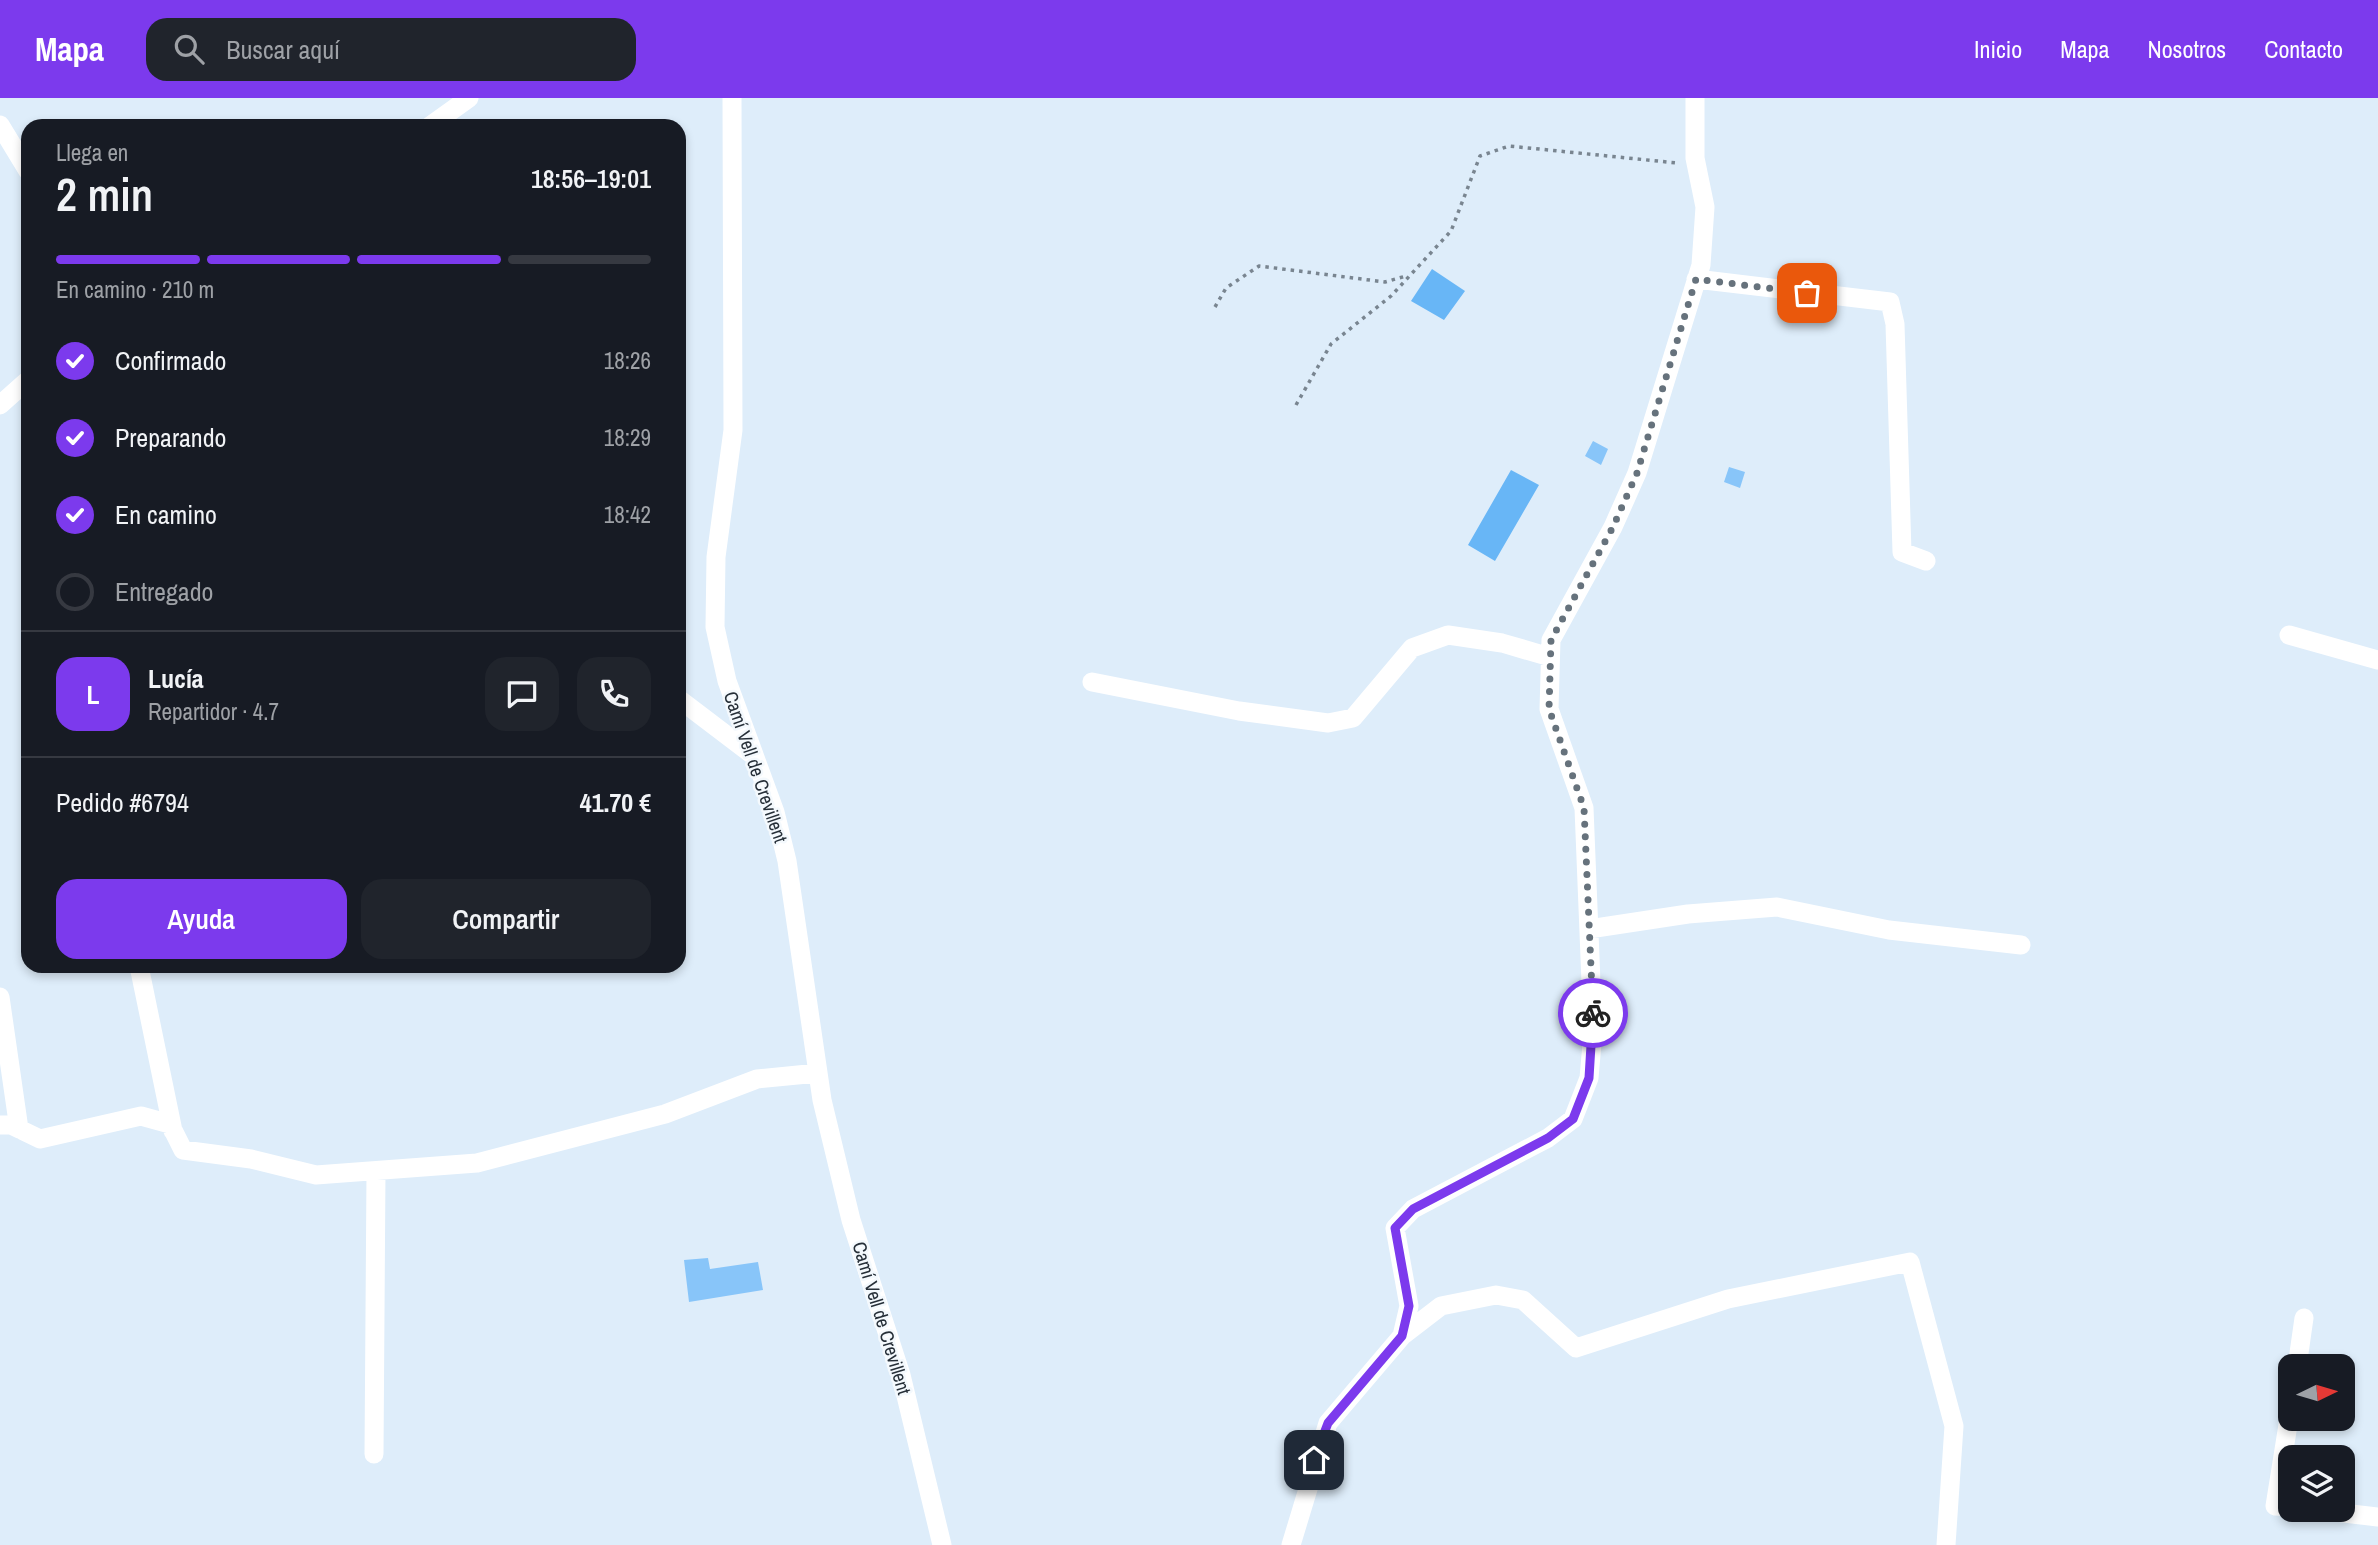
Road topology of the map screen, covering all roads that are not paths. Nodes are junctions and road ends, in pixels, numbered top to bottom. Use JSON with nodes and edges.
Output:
{"nodes":[{"id":1,"x":469,"y":98,"type":"edge"},
{"id":2,"x":732,"y":98,"type":"edge"},
{"id":3,"x":1695,"y":98,"type":"edge"},
{"id":4,"x":440,"y":119,"type":"edge"},
{"id":5,"x":0,"y":125,"type":"edge"},
{"id":6,"x":21,"y":160,"type":"edge"},
{"id":7,"x":1696,"y":279,"type":"junction"},
{"id":8,"x":21,"y":386,"type":"edge"},
{"id":9,"x":0,"y":405,"type":"edge"},
{"id":10,"x":1926,"y":561,"type":"dead end"},
{"id":11,"x":2289,"y":635,"type":"dead end"},
{"id":12,"x":1550,"y":657,"type":"junction"},
{"id":13,"x":2378,"y":660,"type":"edge"},
{"id":14,"x":1092,"y":682,"type":"dead end"},
{"id":15,"x":686,"y":704,"type":"edge"},
{"id":16,"x":754,"y":757,"type":"junction"},
{"id":17,"x":1589,"y":929,"type":"junction"},
{"id":18,"x":2021,"y":945,"type":"dead end"},
{"id":19,"x":140,"y":973,"type":"edge"},
{"id":20,"x":0,"y":997,"type":"edge"},
{"id":21,"x":818,"y":1073,"type":"junction"},
{"id":22,"x":9,"y":1127,"type":"edge"},
{"id":23,"x":173,"y":1131,"type":"junction"},
{"id":24,"x":376,"y":1171,"type":"junction"},
{"id":25,"x":2304,"y":1318,"type":"dead end"},
{"id":26,"x":1402,"y":1336,"type":"junction"},
{"id":27,"x":2299,"y":1354,"type":"edge"},
{"id":28,"x":374,"y":1454,"type":"dead end"},
{"id":29,"x":2355,"y":1514,"type":"edge"},
{"id":30,"x":2378,"y":1517,"type":"edge"},
{"id":31,"x":942,"y":1545,"type":"edge"},
{"id":32,"x":1291,"y":1545,"type":"edge"},
{"id":33,"x":1946,"y":1545,"type":"edge"}],
"edges":[{"from":1,"to":4,"type":"street"},
{"from":2,"to":16,"type":"street","name":"Camí Vell de Crevillent"},
{"from":3,"to":7,"type":"street"},
{"from":5,"to":6,"type":"street"},
{"from":7,"to":10,"type":"street"},
{"from":7,"to":12,"type":"street"},
{"from":8,"to":9,"type":"street"},
{"from":11,"to":13,"type":"street"},
{"from":12,"to":14,"type":"street"},
{"from":12,"to":17,"type":"street"},
{"from":15,"to":16,"type":"street"},
{"from":16,"to":21,"type":"street","name":"Camí Vell de Crevillent"},
{"from":17,"to":18,"type":"street"},
{"from":17,"to":26,"type":"street"},
{"from":19,"to":23,"type":"street"},
{"from":20,"to":22,"type":"street"},
{"from":21,"to":24,"type":"street"},
{"from":21,"to":31,"type":"street","name":"Camí Vell de Crevillent"},
{"from":22,"to":23,"type":"street"},
{"from":23,"to":24,"type":"street"},
{"from":24,"to":28,"type":"street"},
{"from":25,"to":27,"type":"street"},
{"from":26,"to":32,"type":"street"},
{"from":26,"to":33,"type":"street"},
{"from":29,"to":30,"type":"street"}]}
